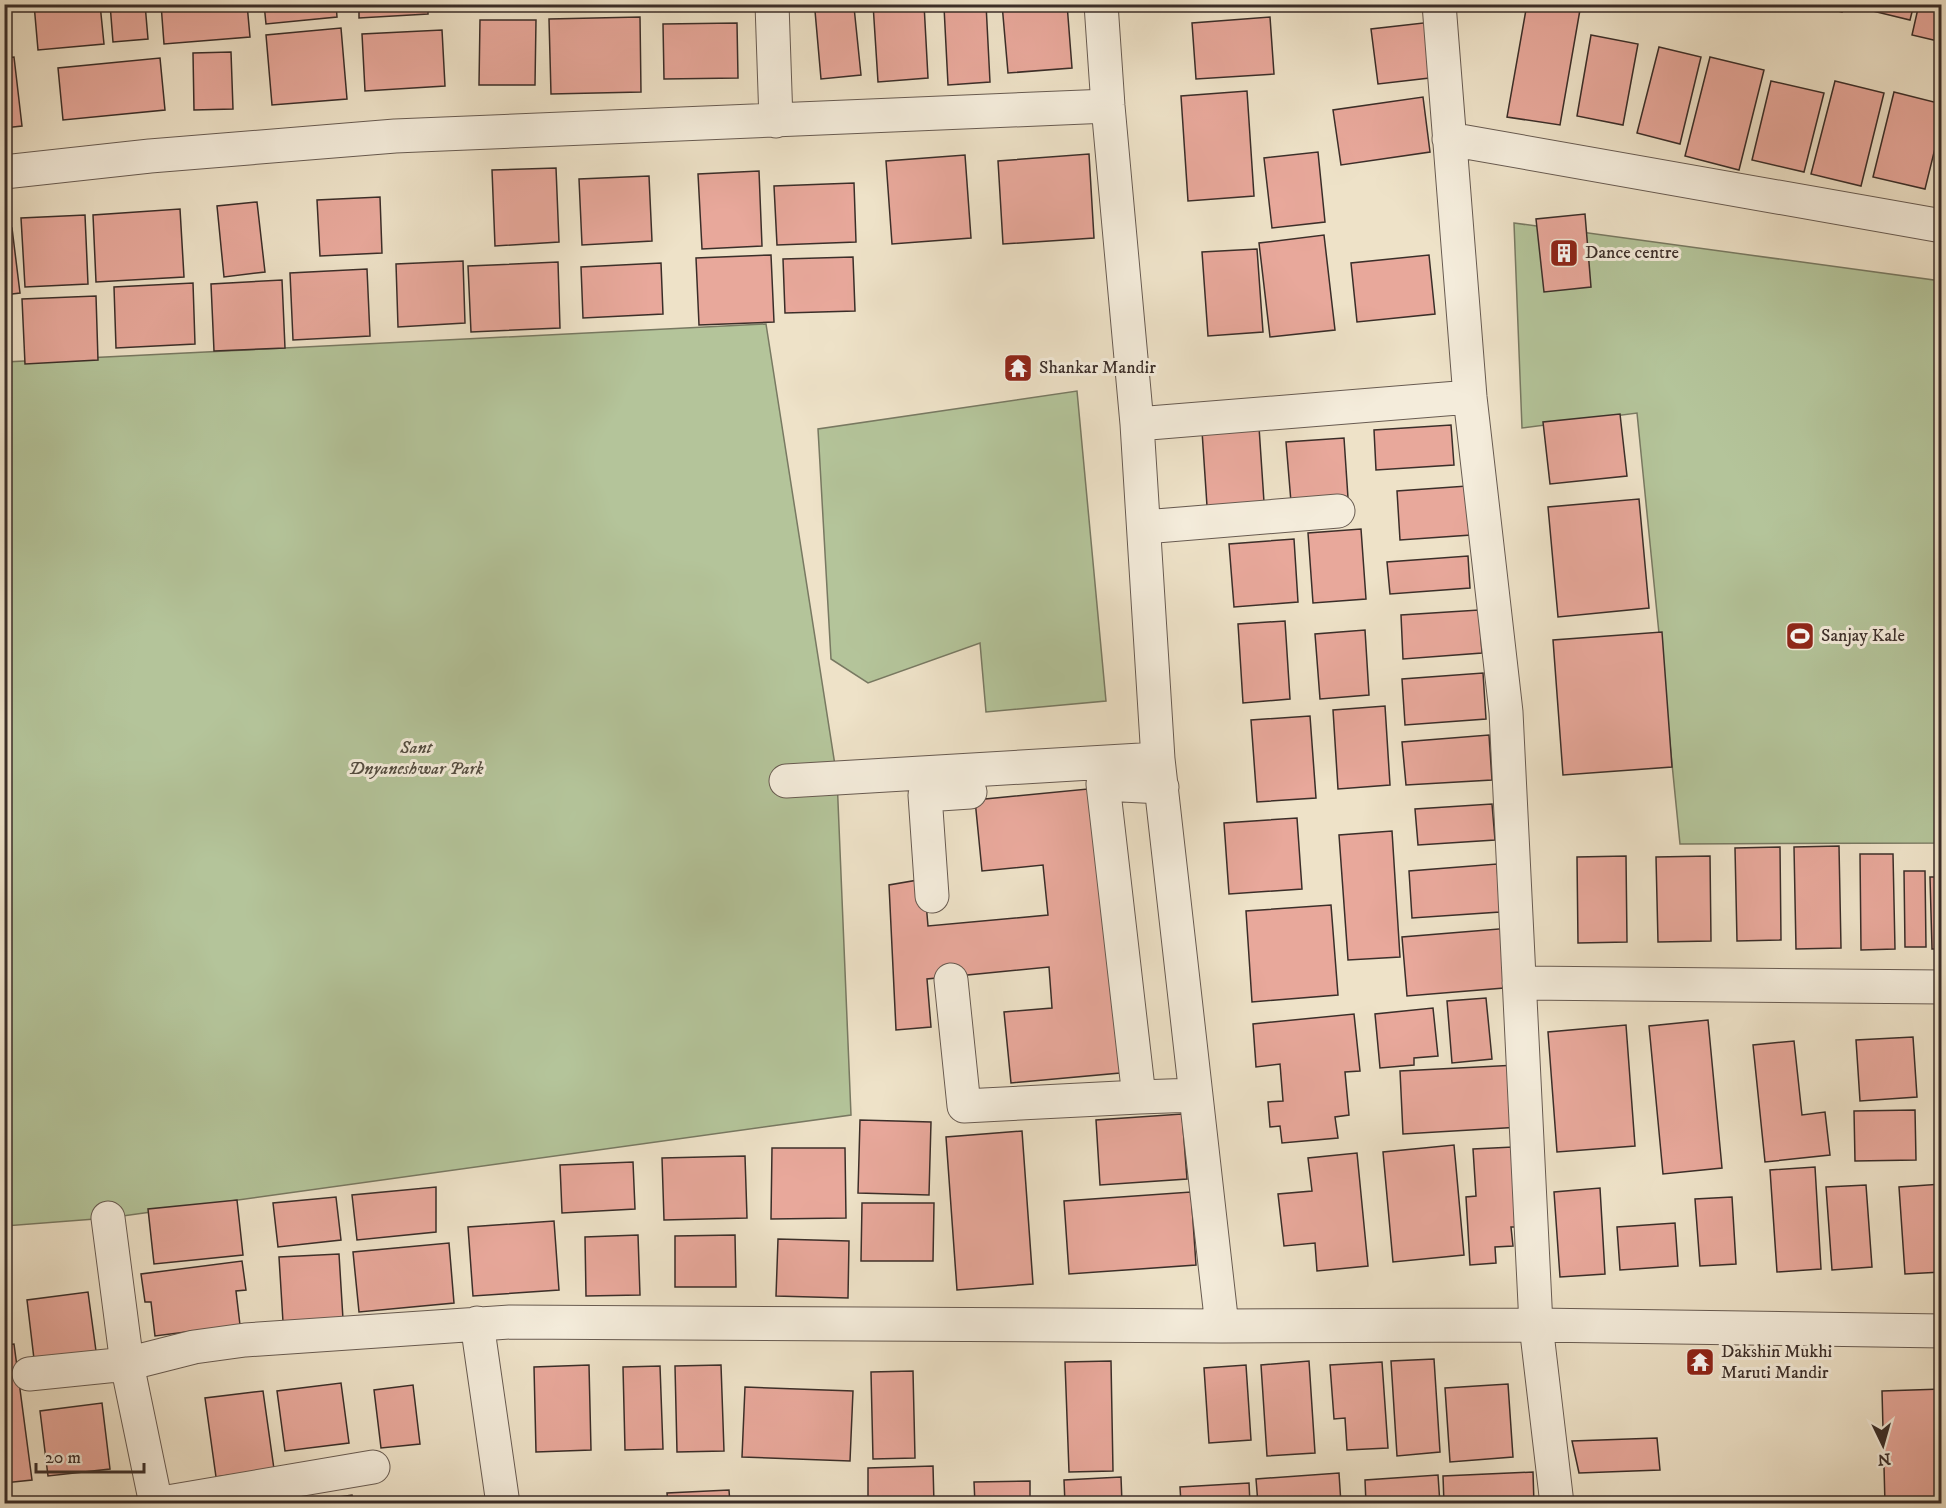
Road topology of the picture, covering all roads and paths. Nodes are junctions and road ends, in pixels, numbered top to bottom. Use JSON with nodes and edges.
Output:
{"nodes":[{"id":1,"x":772,"y":4,"type":"edge"},
{"id":2,"x":1101,"y":4,"type":"edge"},
{"id":3,"x":1438,"y":4,"type":"edge"},
{"id":4,"x":1108,"y":106,"type":"junction"},
{"id":5,"x":776,"y":121,"type":"junction"},
{"id":6,"x":1449,"y":139,"type":"junction"},
{"id":7,"x":4,"y":172,"type":"edge"},
{"id":8,"x":1941,"y":226,"type":"edge"},
{"id":9,"x":1470,"y":397,"type":"junction"},
{"id":10,"x":1137,"y":424,"type":"junction"},
{"id":11,"x":1338,"y":511,"type":"dead end"},
{"id":12,"x":1144,"y":527,"type":"junction"},
{"id":13,"x":1160,"y":773,"type":"junction"},
{"id":14,"x":786,"y":781,"type":"dead end"},
{"id":15,"x":1103,"y":784,"type":"junction"},
{"id":16,"x":932,"y":896,"type":"dead end"},
{"id":17,"x":951,"y":980,"type":"dead end"},
{"id":18,"x":1519,"y":983,"type":"junction"},
{"id":19,"x":1941,"y":987,"type":"edge"},
{"id":20,"x":1196,"y":1095,"type":"junction"},
{"id":21,"x":1139,"y":1097,"type":"junction"},
{"id":22,"x":108,"y":1218,"type":"dead end"},
{"id":23,"x":477,"y":1323,"type":"junction"},
{"id":24,"x":1536,"y":1325,"type":"junction"},
{"id":25,"x":1222,"y":1326,"type":"junction"},
{"id":26,"x":1941,"y":1330,"type":"edge"},
{"id":27,"x":127,"y":1364,"type":"junction"},
{"id":28,"x":29,"y":1374,"type":"dead end"},
{"id":29,"x":373,"y":1467,"type":"dead end"},
{"id":30,"x":503,"y":1503,"type":"edge"},
{"id":31,"x":1557,"y":1503,"type":"edge"}],
"edges":[{"from":1,"to":5,"type":"street"},
{"from":2,"to":4,"type":"street"},
{"from":3,"to":6,"type":"street"},
{"from":4,"to":5,"type":"street"},
{"from":4,"to":10,"type":"street"},
{"from":5,"to":7,"type":"street"},
{"from":6,"to":8,"type":"street"},
{"from":6,"to":9,"type":"street"},
{"from":9,"to":10,"type":"street"},
{"from":9,"to":18,"type":"street"},
{"from":10,"to":12,"type":"street"},
{"from":11,"to":12,"type":"street"},
{"from":12,"to":13,"type":"street"},
{"from":13,"to":14,"type":"street"},
{"from":13,"to":15,"type":"street"},
{"from":13,"to":20,"type":"street"},
{"from":15,"to":16,"type":"street"},
{"from":15,"to":21,"type":"street"},
{"from":17,"to":21,"type":"street"},
{"from":18,"to":19,"type":"street"},
{"from":18,"to":24,"type":"street"},
{"from":20,"to":21,"type":"street"},
{"from":20,"to":25,"type":"street"},
{"from":22,"to":27,"type":"street"},
{"from":23,"to":25,"type":"street"},
{"from":23,"to":27,"type":"street"},
{"from":23,"to":30,"type":"street"},
{"from":24,"to":25,"type":"street"},
{"from":24,"to":26,"type":"street"},
{"from":24,"to":31,"type":"street"},
{"from":27,"to":28,"type":"street"},
{"from":27,"to":29,"type":"street"}]}
